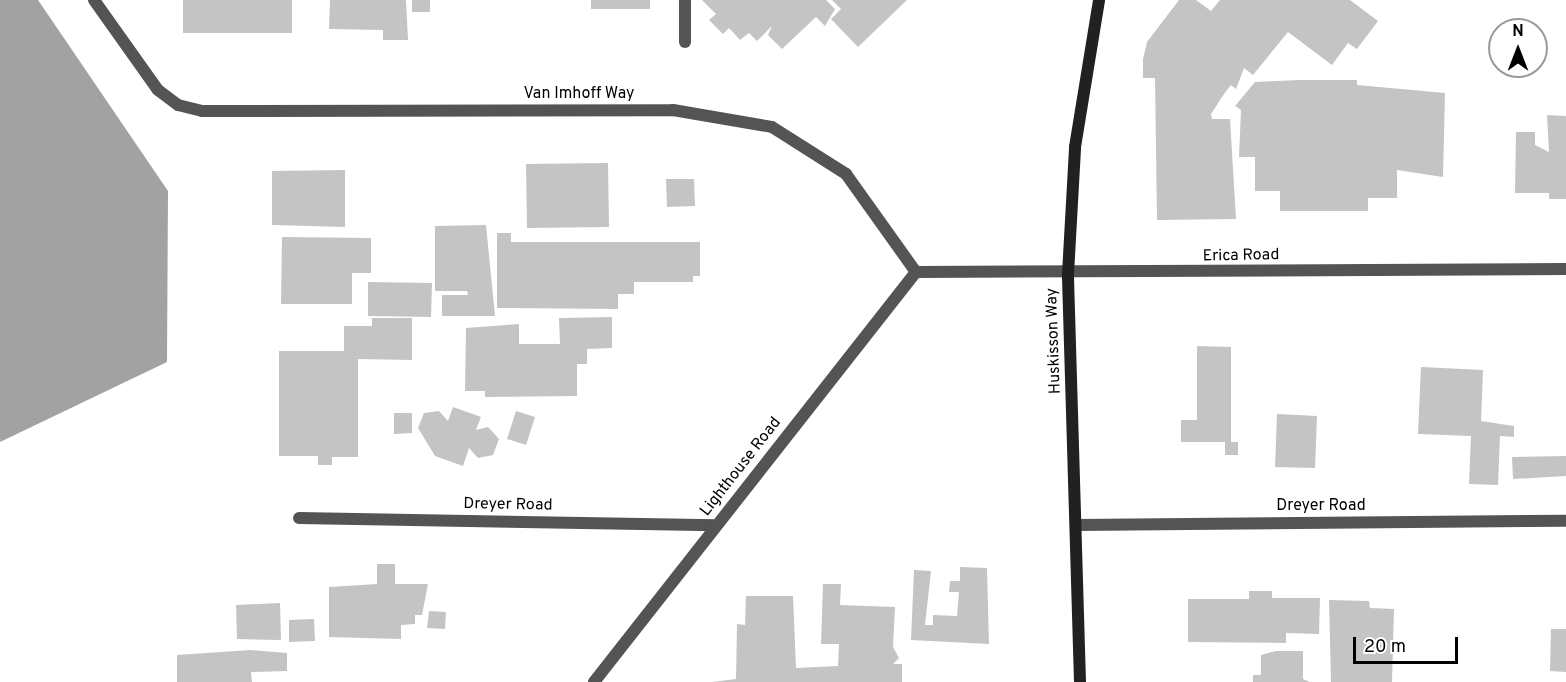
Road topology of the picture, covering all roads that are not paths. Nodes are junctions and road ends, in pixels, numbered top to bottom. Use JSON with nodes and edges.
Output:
{"nodes":[{"id":1,"x":94,"y":0,"type":"edge"},
{"id":2,"x":685,"y":0,"type":"edge"},
{"id":3,"x":1099,"y":0,"type":"edge"},
{"id":4,"x":686,"y":42,"type":"dead end"},
{"id":5,"x":1566,"y":269,"type":"edge"},
{"id":6,"x":915,"y":273,"type":"junction"},
{"id":7,"x":1068,"y":274,"type":"junction"},
{"id":8,"x":299,"y":518,"type":"dead end"},
{"id":9,"x":1566,"y":521,"type":"edge"},
{"id":10,"x":717,"y":525,"type":"junction"},
{"id":11,"x":1077,"y":525,"type":"junction"},
{"id":12,"x":594,"y":682,"type":"edge"},
{"id":13,"x":1080,"y":682,"type":"edge"}],
"edges":[{"from":1,"to":6,"type":"street","name":"Van Imhoff Way"},
{"from":2,"to":4,"type":"street"},
{"from":3,"to":7,"type":"main road","name":"Huskisson Way"},
{"from":5,"to":7,"type":"street","name":"Erica Road"},
{"from":6,"to":7,"type":"street","name":"Erica Road"},
{"from":6,"to":10,"type":"street","name":"Lighthouse Road"},
{"from":7,"to":11,"type":"main road","name":"Huskisson Way"},
{"from":8,"to":10,"type":"street","name":"Dreyer Road"},
{"from":9,"to":11,"type":"street","name":"Dreyer Road"},
{"from":10,"to":12,"type":"street","name":"Lighthouse Road"},
{"from":11,"to":13,"type":"main road","name":"Huskisson Way"}]}
